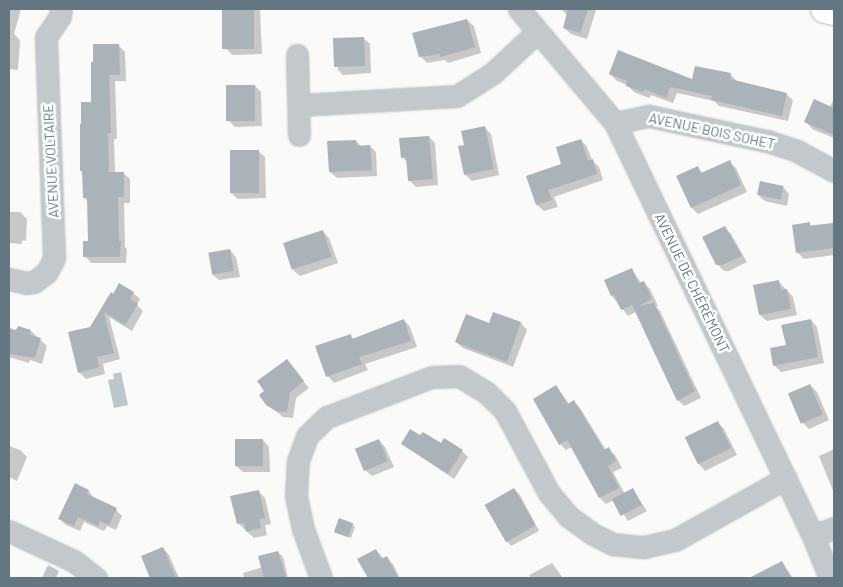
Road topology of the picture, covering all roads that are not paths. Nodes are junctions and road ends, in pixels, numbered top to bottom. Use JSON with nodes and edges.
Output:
{"nodes":[{"id":1,"x":61,"y":9,"type":"edge"},
{"id":2,"x":519,"y":9,"type":"edge"},
{"id":3,"x":825,"y":9,"type":"edge"},
{"id":4,"x":834,"y":11,"type":"edge"},
{"id":5,"x":537,"y":32,"type":"junction"},
{"id":6,"x":296,"y":56,"type":"dead end"},
{"id":7,"x":298,"y":105,"type":"junction"},
{"id":8,"x":615,"y":123,"type":"junction"},
{"id":9,"x":299,"y":135,"type":"dead end"},
{"id":10,"x":834,"y":171,"type":"edge"},
{"id":11,"x":9,"y":279,"type":"edge"},
{"id":12,"x":786,"y":478,"type":"junction"},
{"id":13,"x":834,"y":528,"type":"edge"},
{"id":14,"x":9,"y":531,"type":"edge"},
{"id":15,"x":813,"y":536,"type":"junction"},
{"id":16,"x":96,"y":578,"type":"edge"},
{"id":17,"x":321,"y":578,"type":"edge"},
{"id":18,"x":830,"y":578,"type":"edge"}],
"edges":[{"from":1,"to":11,"type":"street","name":"AVENUE VOLTAIRE"},
{"from":2,"to":5,"type":"street","name":"AVENUE DE CHÉRÉMONT"},
{"from":3,"to":4,"type":"main road"},
{"from":5,"to":7,"type":"street"},
{"from":5,"to":8,"type":"street","name":"AVENUE DE CHÉRÉMONT"},
{"from":6,"to":7,"type":"street"},
{"from":7,"to":9,"type":"street"},
{"from":8,"to":10,"type":"street","name":"AVENUE BOIS SOHET"},
{"from":8,"to":12,"type":"street","name":"AVENUE DE CHÉRÉMONT"},
{"from":12,"to":15,"type":"street","name":"AVENUE DE CHÉRÉMONT"},
{"from":12,"to":17,"type":"street"},
{"from":13,"to":15,"type":"street"},
{"from":14,"to":16,"type":"street"},
{"from":15,"to":18,"type":"street","name":"AVENUE DE CHÉRÉMONT"}]}
